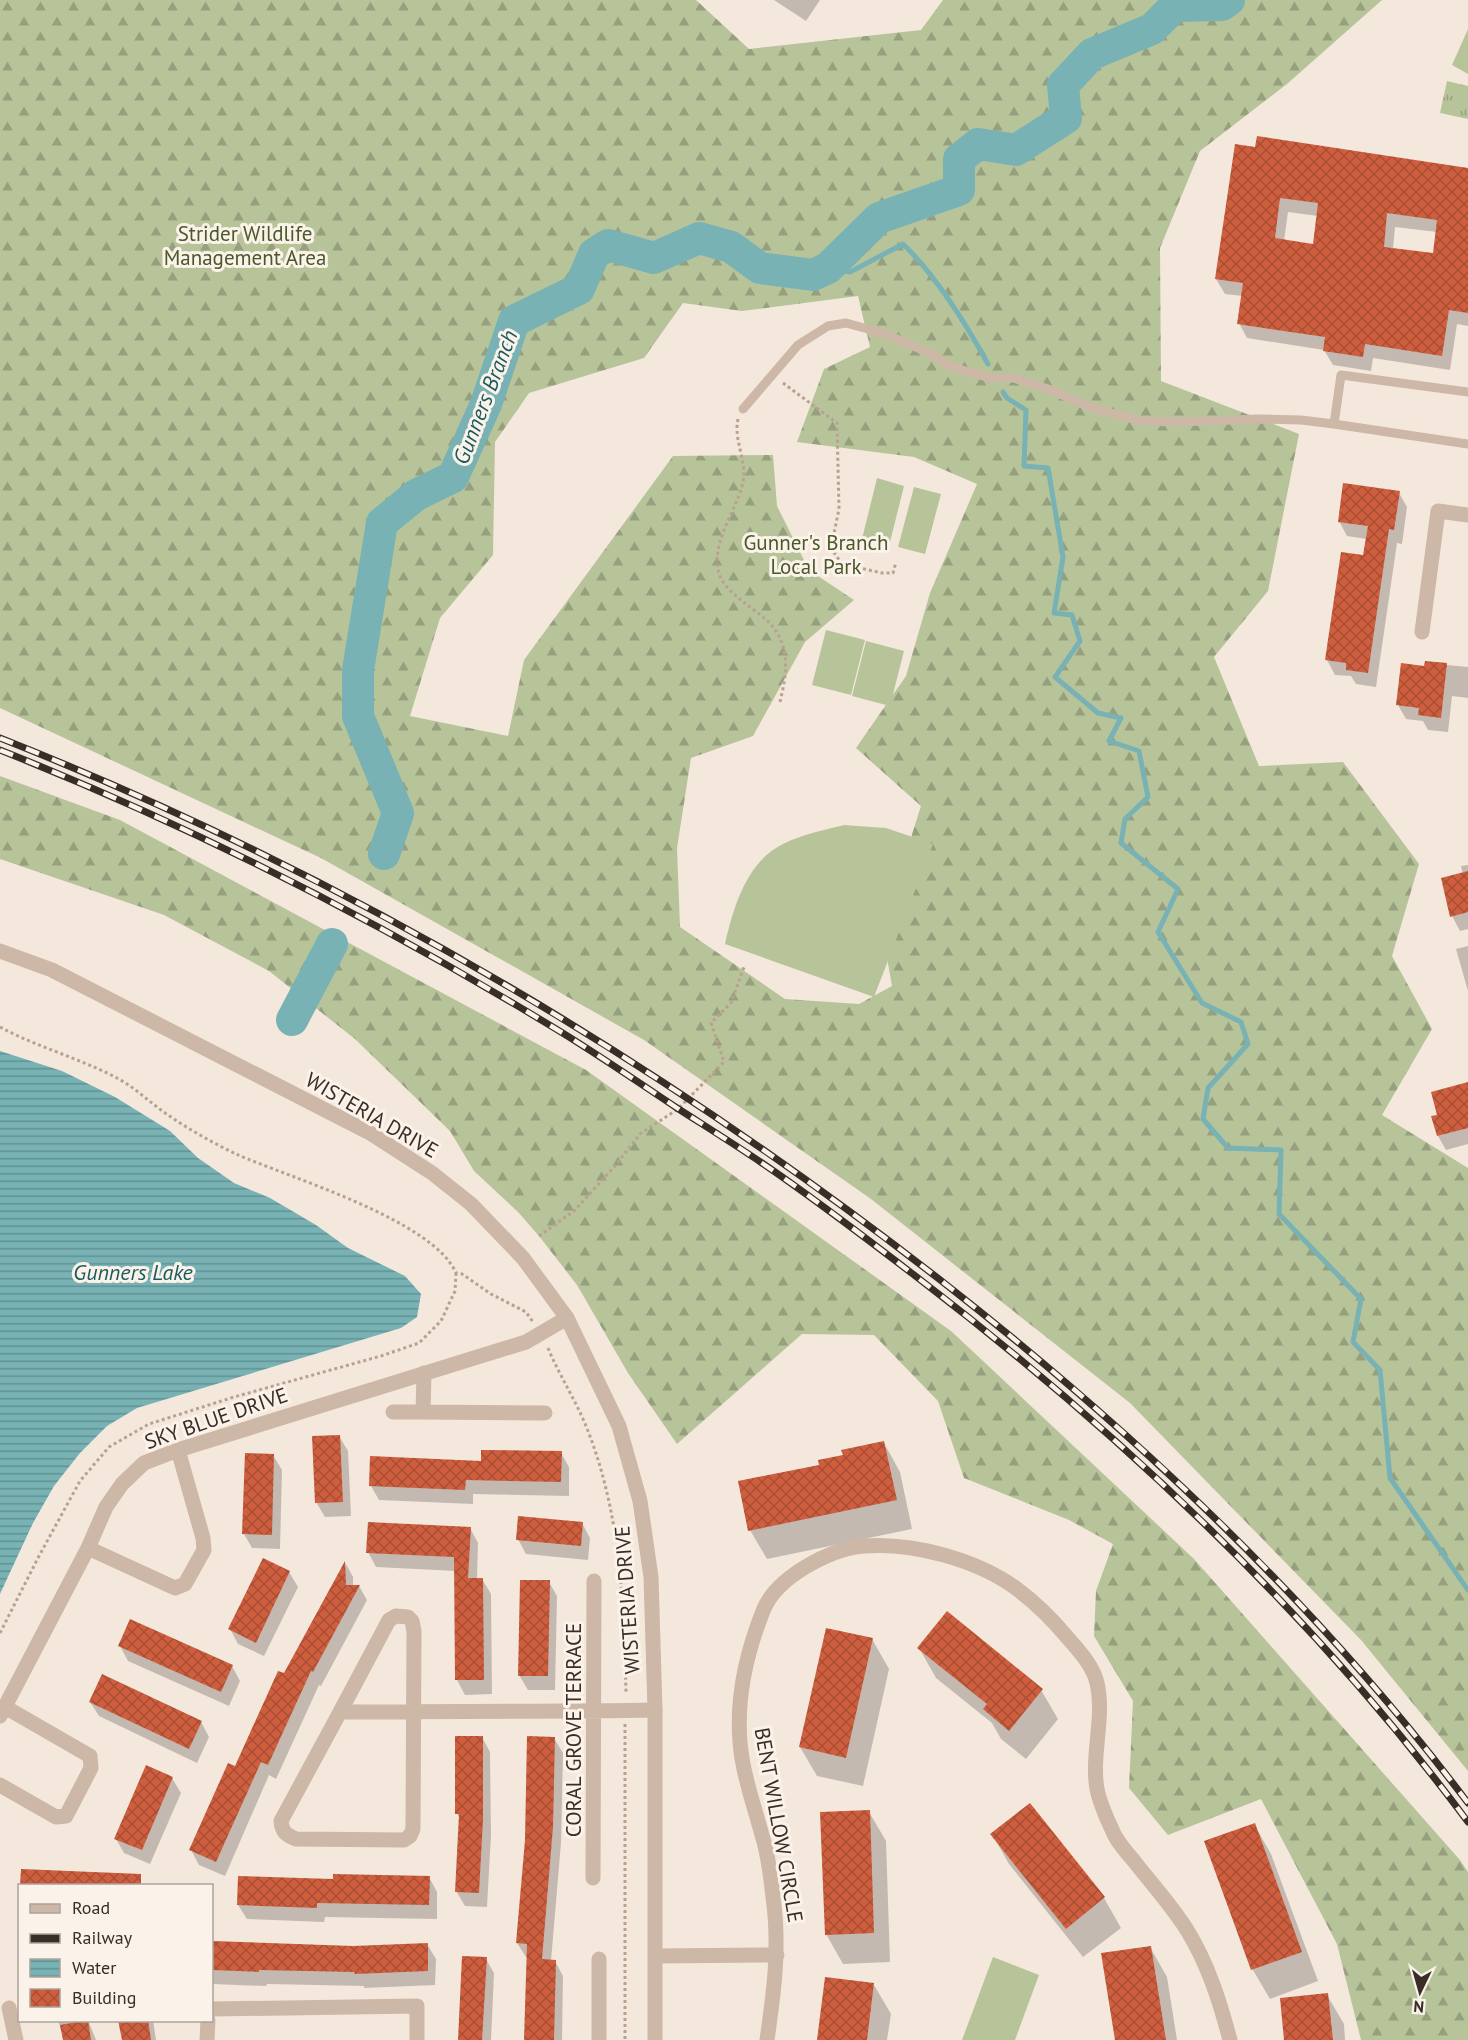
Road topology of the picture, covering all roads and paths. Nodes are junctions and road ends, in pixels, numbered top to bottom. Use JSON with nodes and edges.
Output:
{"nodes":[{"id":1,"x":772,"y":375,"type":"junction"},
{"id":2,"x":1468,"y":392,"type":"edge"},
{"id":3,"x":743,"y":409,"type":"joint"},
{"id":4,"x":1334,"y":424,"type":"junction"},
{"id":5,"x":1468,"y":444,"type":"edge"},
{"id":6,"x":1468,"y":515,"type":"edge"},
{"id":7,"x":896,"y":562,"type":"dead end"},
{"id":8,"x":1422,"y":632,"type":"dead end"},
{"id":9,"x":780,"y":702,"type":"dead end"},
{"id":10,"x":0,"y":951,"type":"edge"},
{"id":11,"x":744,"y":967,"type":"dead end"},
{"id":12,"x":0,"y":1027,"type":"edge"},
{"id":13,"x":539,"y":1236,"type":"dead end"},
{"id":14,"x":567,"y":1318,"type":"junction"},
{"id":15,"x":541,"y":1333,"type":"junction"},
{"id":16,"x":424,"y":1373,"type":"junction"},
{"id":17,"x":423,"y":1412,"type":"junction"},
{"id":18,"x":393,"y":1413,"type":"dead end"},
{"id":19,"x":545,"y":1413,"type":"dead end"},
{"id":20,"x":178,"y":1450,"type":"junction"},
{"id":21,"x":88,"y":1548,"type":"junction"},
{"id":22,"x":594,"y":1581,"type":"dead end"},
{"id":23,"x":626,"y":1710,"type":"junction"},
{"id":24,"x":655,"y":1710,"type":"junction"},
{"id":25,"x":2,"y":1711,"type":"edge"},
{"id":26,"x":594,"y":1711,"type":"junction"},
{"id":27,"x":340,"y":1712,"type":"junction"},
{"id":28,"x":415,"y":1712,"type":"junction"},
{"id":29,"x":0,"y":1785,"type":"edge"},
{"id":30,"x":593,"y":1878,"type":"dead end"},
{"id":31,"x":777,"y":1955,"type":"junction"},
{"id":32,"x":656,"y":1956,"type":"junction"},
{"id":33,"x":598,"y":1959,"type":"dead end"},
{"id":34,"x":9,"y":2008,"type":"dead end"},
{"id":35,"x":213,"y":2009,"type":"edge"},
{"id":36,"x":208,"y":2022,"type":"edge"},
{"id":37,"x":16,"y":2040,"type":"edge"},
{"id":38,"x":207,"y":2040,"type":"edge"},
{"id":39,"x":417,"y":2040,"type":"edge"},
{"id":40,"x":598,"y":2040,"type":"edge"},
{"id":41,"x":625,"y":2040,"type":"edge"},
{"id":42,"x":655,"y":2040,"type":"edge"},
{"id":43,"x":767,"y":2040,"type":"edge"},
{"id":44,"x":1230,"y":2040,"type":"edge"}],
"edges":[{"from":1,"to":3,"type":"lane"},
{"from":1,"to":4,"type":"lane"},
{"from":1,"to":7,"type":"path"},
{"from":2,"to":4,"type":"lane"},
{"from":3,"to":9,"type":"path"},
{"from":4,"to":5,"type":"lane"},
{"from":6,"to":8,"type":"street"},
{"from":10,"to":14,"type":"street","name":"WISTERIA DRIVE"},
{"from":11,"to":13,"type":"path"},
{"from":12,"to":15,"type":"path"},
{"from":14,"to":15,"type":"street","name":"SKY BLUE DRIVE"},
{"from":14,"to":24,"type":"street","name":"WISTERIA DRIVE"},
{"from":15,"to":16,"type":"street","name":"SKY BLUE DRIVE"},
{"from":15,"to":23,"type":"path"},
{"from":16,"to":17,"type":"street"},
{"from":16,"to":20,"type":"street","name":"SKY BLUE DRIVE"},
{"from":17,"to":18,"type":"street"},
{"from":17,"to":19,"type":"street"},
{"from":20,"to":21,"type":"street","name":"SKY BLUE DRIVE"},
{"from":20,"to":21,"type":"street"},
{"from":21,"to":25,"type":"street","name":"SKY BLUE DRIVE"},
{"from":22,"to":26,"type":"street","name":"CORAL GROVE TERRACE"},
{"from":23,"to":24,"type":"street"},
{"from":23,"to":26,"type":"street"},
{"from":23,"to":41,"type":"path"},
{"from":24,"to":32,"type":"street","name":"WISTERIA DRIVE"},
{"from":25,"to":29,"type":"street","name":"SKY BLUE DRIVE"},
{"from":26,"to":28,"type":"street"},
{"from":26,"to":30,"type":"street","name":"CORAL GROVE TERRACE"},
{"from":27,"to":28,"type":"street"},
{"from":27,"to":28,"type":"street"},
{"from":27,"to":28,"type":"street"},
{"from":31,"to":32,"type":"street","name":"BENT WILLOW CIRCLE"},
{"from":31,"to":43,"type":"street","name":"BENT WILLOW CIRCLE"},
{"from":31,"to":44,"type":"street","name":"BENT WILLOW CIRCLE"},
{"from":32,"to":42,"type":"street","name":"WISTERIA DRIVE"},
{"from":33,"to":40,"type":"street"},
{"from":34,"to":37,"type":"street"},
{"from":35,"to":39,"type":"street"},
{"from":36,"to":38,"type":"street"}]}
